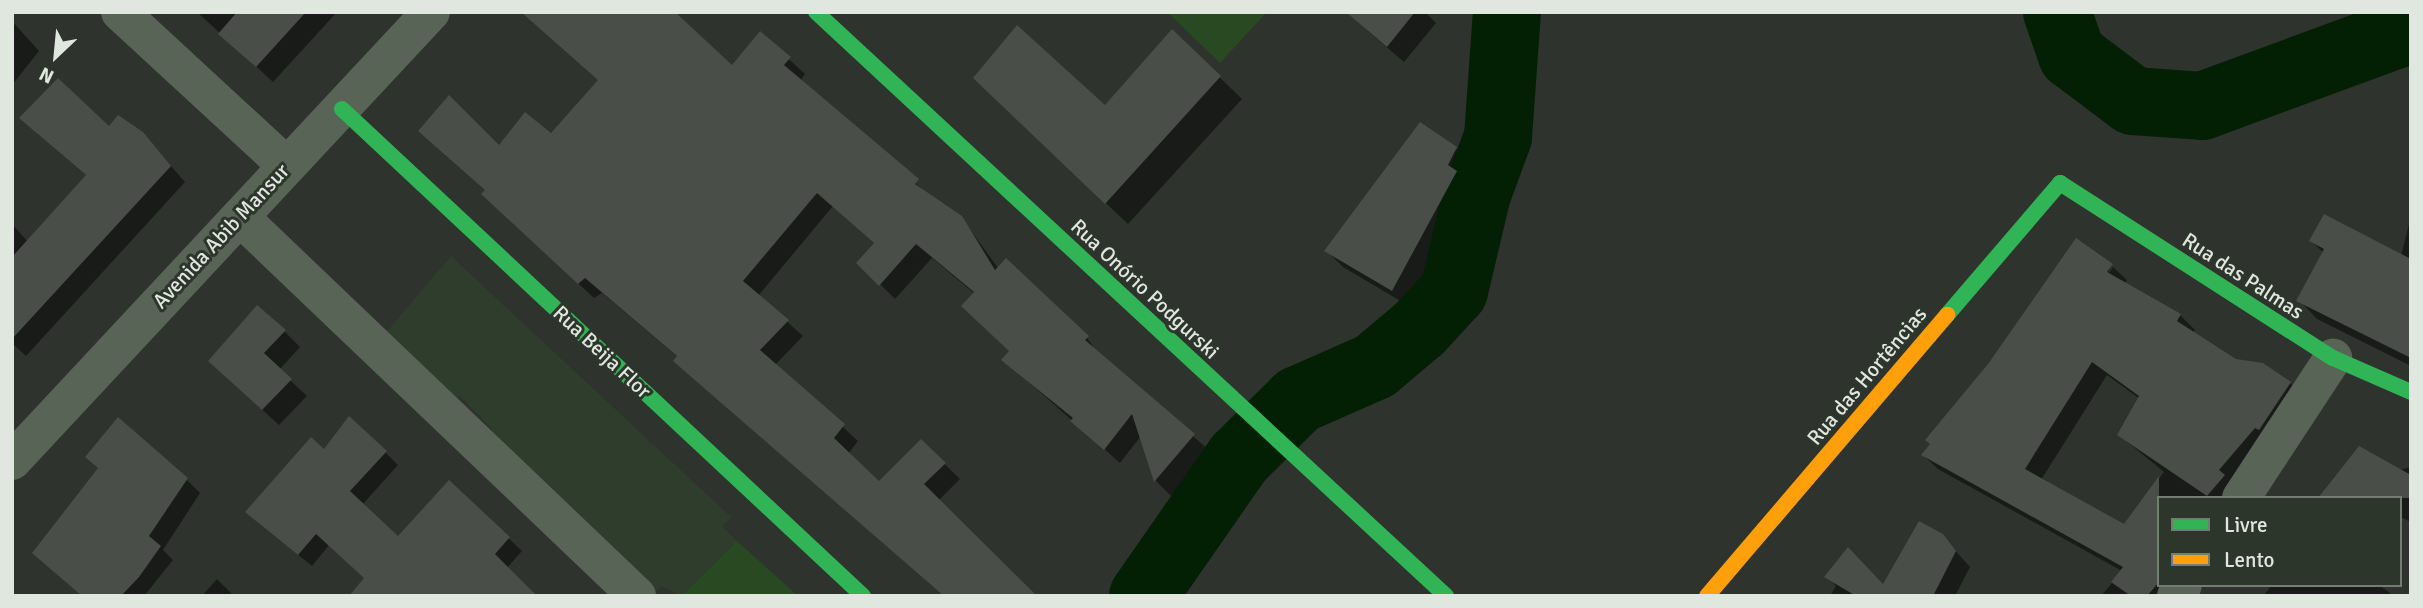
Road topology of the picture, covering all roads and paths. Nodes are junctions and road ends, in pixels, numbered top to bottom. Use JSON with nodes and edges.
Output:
{"nodes":[{"id":1,"x":120,"y":12,"type":"edge"},
{"id":2,"x":431,"y":12,"type":"edge"},
{"id":3,"x":816,"y":12,"type":"edge"},
{"id":4,"x":342,"y":109,"type":"junction"},
{"id":5,"x":287,"y":166,"type":"junction"},
{"id":6,"x":2060,"y":183,"type":"joint"},
{"id":7,"x":240,"y":218,"type":"junction"},
{"id":8,"x":2333,"y":358,"type":"junction"},
{"id":9,"x":2411,"y":392,"type":"edge"},
{"id":10,"x":12,"y":461,"type":"edge"},
{"id":11,"x":2242,"y":496,"type":"edge"},
{"id":12,"x":637,"y":596,"type":"edge"},
{"id":13,"x":863,"y":596,"type":"edge"},
{"id":14,"x":1446,"y":596,"type":"edge"},
{"id":15,"x":1707,"y":596,"type":"edge"}],
"edges":[{"from":1,"to":5,"type":"street"},
{"from":2,"to":4,"type":"street","name":"Avenida Abib Mansur"},
{"from":3,"to":14,"type":"street","name":"Rua Onório Podgurski"},
{"from":4,"to":5,"type":"street","name":"Avenida Abib Mansur"},
{"from":4,"to":13,"type":"street","name":"Rua Beija Flor"},
{"from":5,"to":7,"type":"street","name":"Avenida Abib Mansur"},
{"from":6,"to":8,"type":"street","name":"Rua das Palmas"},
{"from":6,"to":15,"type":"street","name":"Rua das Hortências"},
{"from":7,"to":10,"type":"street","name":"Avenida Abib Mansur"},
{"from":7,"to":12,"type":"street"},
{"from":8,"to":9,"type":"street","name":"Rua das Palmas"},
{"from":8,"to":11,"type":"street"}]}
